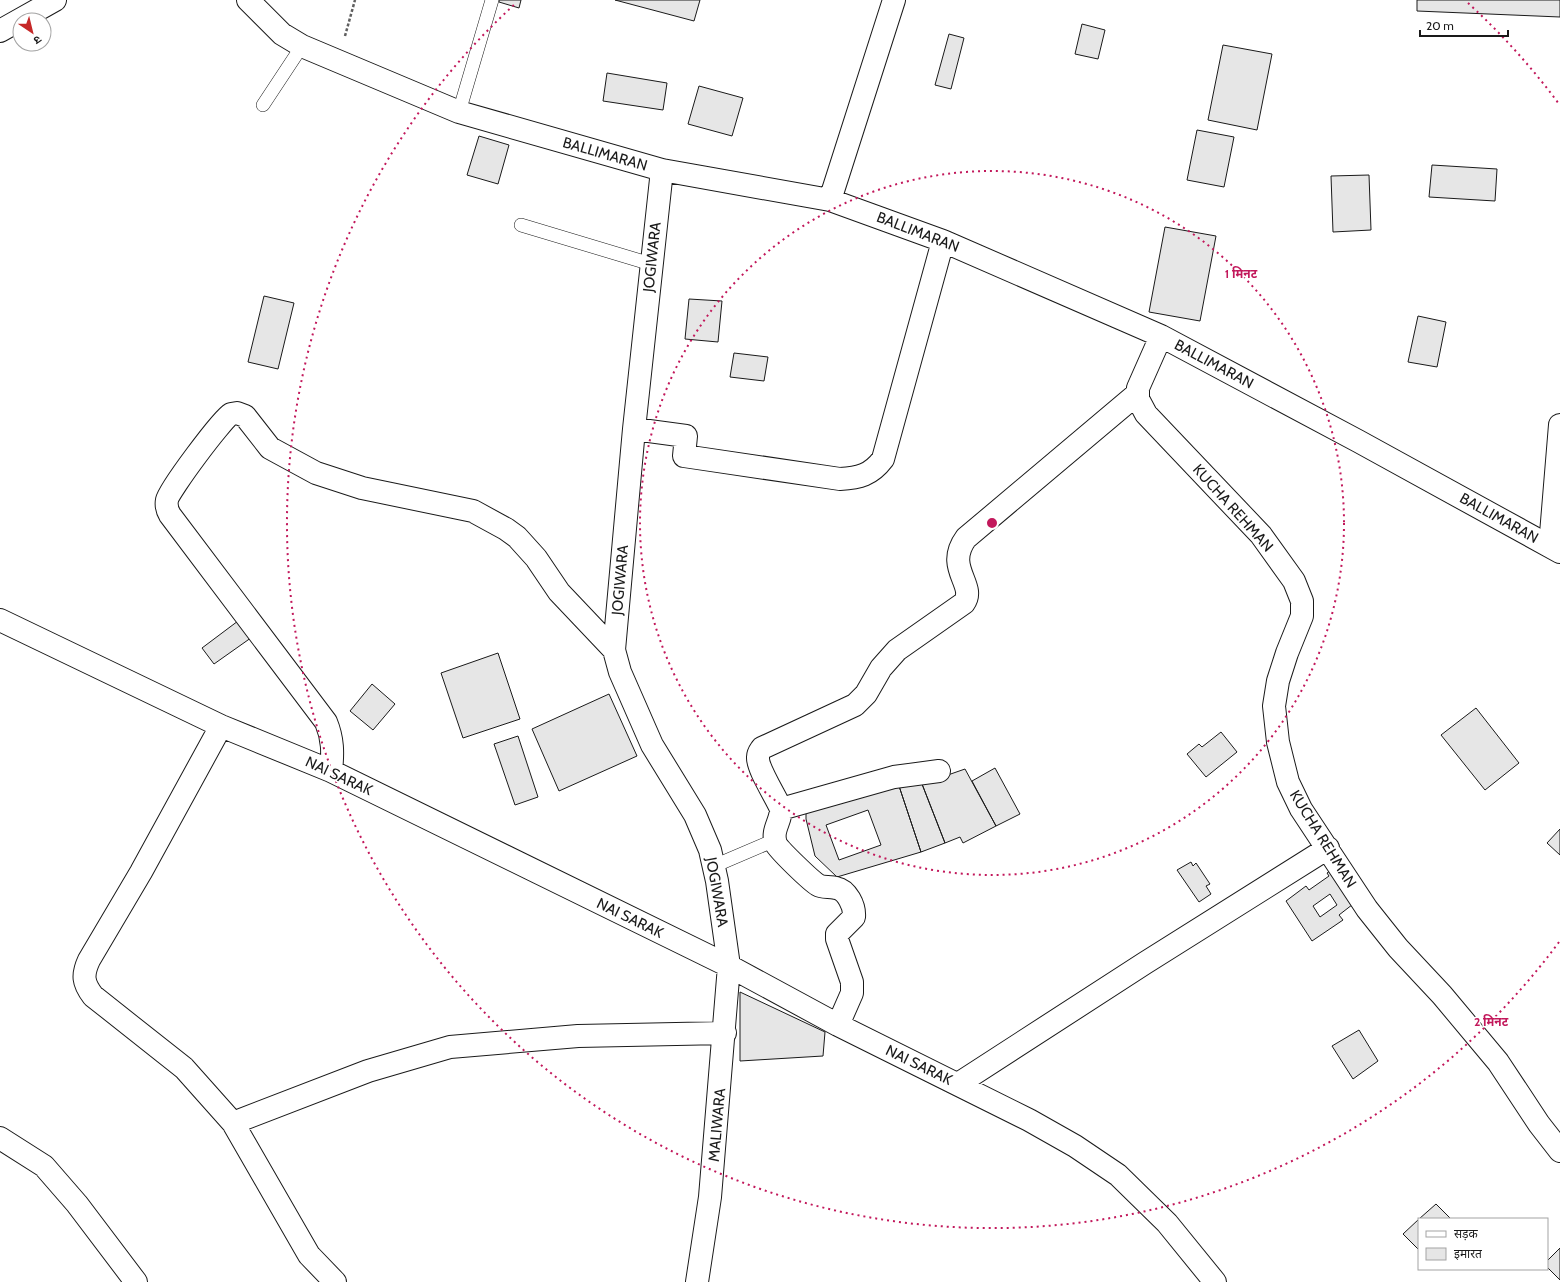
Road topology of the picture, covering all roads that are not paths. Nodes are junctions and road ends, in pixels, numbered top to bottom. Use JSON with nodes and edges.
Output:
{"nodes":[{"id":1,"x":55,"y":0,"type":"edge"},
{"id":2,"x":248,"y":0,"type":"edge"},
{"id":3,"x":492,"y":0,"type":"edge"},
{"id":4,"x":894,"y":0,"type":"edge"},
{"id":5,"x":0,"y":31,"type":"edge"},
{"id":6,"x":302,"y":46,"type":"junction"},
{"id":7,"x":263,"y":105,"type":"dead end"},
{"id":8,"x":459,"y":112,"type":"junction"},
{"id":9,"x":662,"y":170,"type":"junction"},
{"id":10,"x":830,"y":200,"type":"junction"},
{"id":11,"x":521,"y":225,"type":"dead end"},
{"id":12,"x":943,"y":241,"type":"junction"},
{"id":13,"x":651,"y":264,"type":"junction"},
{"id":14,"x":1161,"y":336,"type":"junction"},
{"id":15,"x":1137,"y":394,"type":"junction"},
{"id":16,"x":1560,"y":425,"type":"edge"},
{"id":17,"x":634,"y":429,"type":"junction"},
{"id":18,"x":1555,"y":549,"type":"edge"},
{"id":19,"x":0,"y":620,"type":"edge"},
{"id":20,"x":614,"y":650,"type":"junction"},
{"id":21,"x":221,"y":726,"type":"junction"},
{"id":22,"x":332,"y":771,"type":"junction"},
{"id":23,"x":939,"y":771,"type":"dead end"},
{"id":24,"x":781,"y":808,"type":"junction"},
{"id":25,"x":776,"y":840,"type":"junction"},
{"id":26,"x":1328,"y":848,"type":"junction"},
{"id":27,"x":714,"y":866,"type":"junction"},
{"id":28,"x":729,"y":966,"type":"junction"},
{"id":29,"x":838,"y":1024,"type":"junction"},
{"id":30,"x":725,"y":1033,"type":"junction"},
{"id":31,"x":958,"y":1084,"type":"junction"},
{"id":32,"x":233,"y":1124,"type":"junction"},
{"id":33,"x":0,"y":1138,"type":"edge"},
{"id":34,"x":1560,"y":1151,"type":"edge"},
{"id":35,"x":136,"y":1282,"type":"edge"},
{"id":36,"x":335,"y":1282,"type":"edge"},
{"id":37,"x":697,"y":1282,"type":"edge"},
{"id":38,"x":1215,"y":1282,"type":"edge"}],
"edges":[{"from":1,"to":5,"type":"street"},
{"from":2,"to":6,"type":"street","name":"BALLIMARAN"},
{"from":3,"to":8,"type":"lane"},
{"from":4,"to":10,"type":"street"},
{"from":6,"to":7,"type":"lane"},
{"from":6,"to":8,"type":"street","name":"BALLIMARAN"},
{"from":8,"to":9,"type":"street","name":"BALLIMARAN"},
{"from":9,"to":10,"type":"street","name":"BALLIMARAN"},
{"from":9,"to":13,"type":"street","name":"JOGIWARA"},
{"from":10,"to":12,"type":"street","name":"BALLIMARAN"},
{"from":11,"to":13,"type":"lane"},
{"from":12,"to":14,"type":"street","name":"BALLIMARAN"},
{"from":12,"to":17,"type":"street"},
{"from":13,"to":17,"type":"street","name":"JOGIWARA"},
{"from":14,"to":15,"type":"street"},
{"from":14,"to":18,"type":"street","name":"BALLIMARAN"},
{"from":15,"to":24,"type":"street"},
{"from":15,"to":26,"type":"street","name":"KUCHA REHMAN"},
{"from":16,"to":18,"type":"street"},
{"from":17,"to":20,"type":"street","name":"JOGIWARA"},
{"from":19,"to":21,"type":"street","name":"NAI SARAK"},
{"from":20,"to":22,"type":"street"},
{"from":20,"to":27,"type":"street","name":"JOGIWARA"},
{"from":21,"to":22,"type":"street","name":"NAI SARAK"},
{"from":21,"to":32,"type":"street"},
{"from":22,"to":28,"type":"street","name":"NAI SARAK"},
{"from":23,"to":24,"type":"street"},
{"from":24,"to":25,"type":"street"},
{"from":25,"to":27,"type":"lane"},
{"from":25,"to":29,"type":"street"},
{"from":26,"to":31,"type":"street"},
{"from":26,"to":34,"type":"street","name":"KUCHA REHMAN"},
{"from":27,"to":28,"type":"street","name":"JOGIWARA"},
{"from":28,"to":29,"type":"street","name":"NAI SARAK"},
{"from":28,"to":30,"type":"street","name":"MALIWARA"},
{"from":29,"to":31,"type":"street","name":"NAI SARAK"},
{"from":30,"to":32,"type":"street"},
{"from":30,"to":37,"type":"street","name":"MALIWARA"},
{"from":31,"to":38,"type":"street","name":"NAI SARAK"},
{"from":32,"to":36,"type":"street"},
{"from":33,"to":35,"type":"street"}]}
